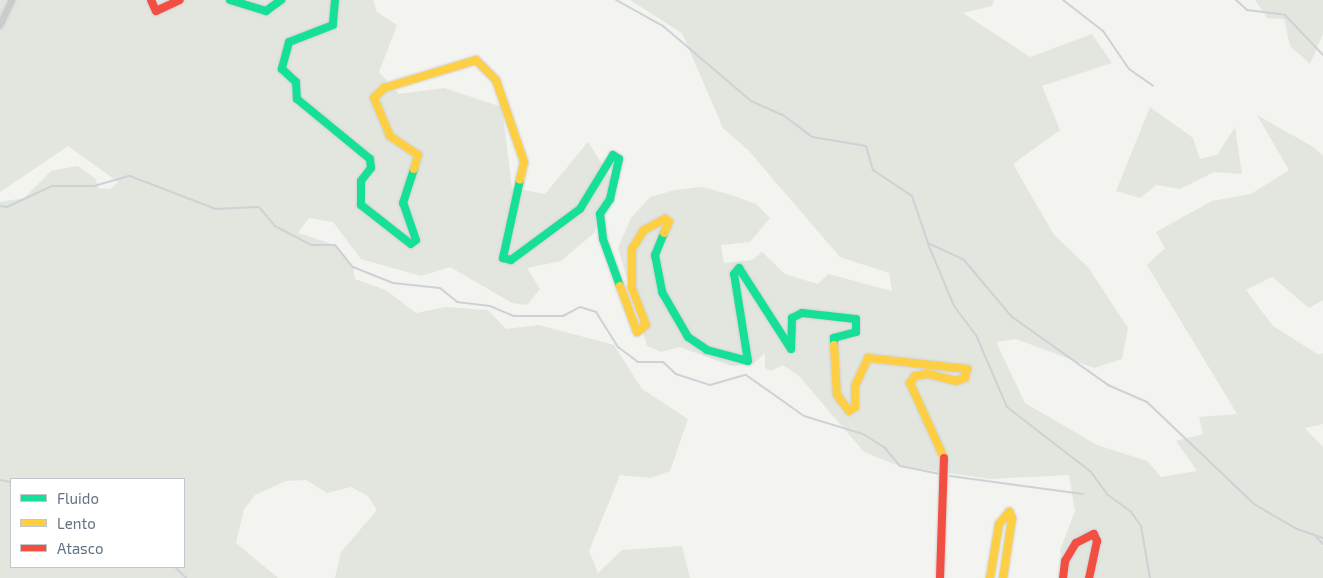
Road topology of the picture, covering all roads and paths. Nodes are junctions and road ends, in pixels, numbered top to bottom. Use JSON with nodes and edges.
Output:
{"nodes":[{"id":1,"x":12,"y":0,"type":"edge"},
{"id":2,"x":151,"y":0,"type":"edge"},
{"id":3,"x":180,"y":0,"type":"edge"},
{"id":4,"x":230,"y":0,"type":"edge"},
{"id":5,"x":281,"y":0,"type":"edge"},
{"id":6,"x":335,"y":0,"type":"edge"},
{"id":7,"x":0,"y":26,"type":"edge"},
{"id":8,"x":940,"y":578,"type":"edge"},
{"id":9,"x":990,"y":578,"type":"edge"},
{"id":10,"x":1003,"y":578,"type":"edge"},
{"id":11,"x":1063,"y":578,"type":"edge"},
{"id":12,"x":1089,"y":578,"type":"edge"}],
"edges":[{"from":1,"to":7,"type":"street"},
{"from":2,"to":3,"type":"street"},
{"from":4,"to":5,"type":"street"},
{"from":6,"to":8,"type":"street"},
{"from":9,"to":10,"type":"street"},
{"from":11,"to":12,"type":"street"}]}
